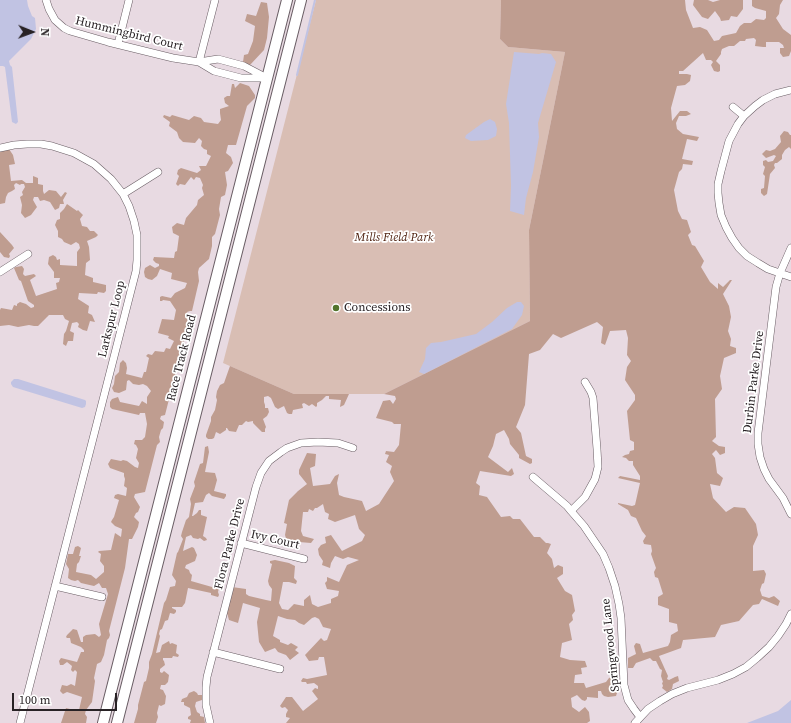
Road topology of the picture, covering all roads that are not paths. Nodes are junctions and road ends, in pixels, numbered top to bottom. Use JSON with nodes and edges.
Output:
{"nodes":[{"id":1,"x":46,"y":0,"type":"edge"},
{"id":2,"x":129,"y":0,"type":"edge"},
{"id":3,"x":215,"y":0,"type":"edge"},
{"id":4,"x":287,"y":0,"type":"edge"},
{"id":5,"x":301,"y":0,"type":"edge"},
{"id":6,"x":118,"y":44,"type":"junction"},
{"id":7,"x":199,"y":62,"type":"junction"},
{"id":8,"x":267,"y":78,"type":"junction"},
{"id":9,"x":791,"y":90,"type":"edge"},
{"id":10,"x":733,"y":107,"type":"dead end"},
{"id":11,"x":744,"y":116,"type":"junction"},
{"id":12,"x":0,"y":148,"type":"edge"},
{"id":13,"x":158,"y":172,"type":"dead end"},
{"id":14,"x":123,"y":194,"type":"junction"},
{"id":15,"x":791,"y":248,"type":"edge"},
{"id":16,"x":28,"y":254,"type":"dead end"},
{"id":17,"x":0,"y":272,"type":"edge"},
{"id":18,"x":780,"y":273,"type":"junction"},
{"id":19,"x":791,"y":277,"type":"edge"},
{"id":20,"x":585,"y":382,"type":"dead end"},
{"id":21,"x":353,"y":448,"type":"dead end"},
{"id":22,"x":533,"y":477,"type":"dead end"},
{"id":23,"x":571,"y":511,"type":"junction"},
{"id":24,"x":791,"y":514,"type":"edge"},
{"id":25,"x":241,"y":544,"type":"junction"},
{"id":26,"x":304,"y":558,"type":"dead end"},
{"id":27,"x":55,"y":586,"type":"junction"},
{"id":28,"x":102,"y":597,"type":"dead end"},
{"id":29,"x":791,"y":614,"type":"edge"},
{"id":30,"x":213,"y":652,"type":"junction"},
{"id":31,"x":280,"y":669,"type":"dead end"},
{"id":32,"x":638,"y":720,"type":"edge"},
{"id":33,"x":20,"y":723,"type":"edge"},
{"id":34,"x":102,"y":723,"type":"edge"},
{"id":35,"x":117,"y":723,"type":"edge"},
{"id":36,"x":210,"y":723,"type":"edge"}],
"edges":[{"from":1,"to":6,"type":"street","name":"Hummingbird Court"},
{"from":2,"to":6,"type":"street"},
{"from":3,"to":7,"type":"street"},
{"from":4,"to":8,"type":"main road","name":"Race Track Road"},
{"from":5,"to":35,"type":"main road"},
{"from":6,"to":7,"type":"street","name":"Hummingbird Court"},
{"from":7,"to":8,"type":"street","name":"Hummingbird Court"},
{"from":7,"to":8,"type":"street","name":"Hummingbird Court"},
{"from":8,"to":34,"type":"main road","name":"Race Track Road"},
{"from":9,"to":11,"type":"street"},
{"from":10,"to":11,"type":"street"},
{"from":11,"to":18,"type":"street"},
{"from":12,"to":14,"type":"street","name":"Larkspur Loop"},
{"from":13,"to":14,"type":"street"},
{"from":14,"to":27,"type":"street","name":"Larkspur Loop"},
{"from":15,"to":18,"type":"street","name":"Durbin Parke Drive"},
{"from":16,"to":17,"type":"street"},
{"from":18,"to":19,"type":"street"},
{"from":18,"to":24,"type":"street","name":"Durbin Parke Drive"},
{"from":20,"to":23,"type":"street"},
{"from":21,"to":25,"type":"street","name":"Flora Parke Drive"},
{"from":22,"to":23,"type":"street","name":"Springwood Lane"},
{"from":23,"to":32,"type":"street","name":"Springwood Lane"},
{"from":25,"to":26,"type":"street","name":"Ivy Court"},
{"from":25,"to":30,"type":"street","name":"Flora Parke Drive"},
{"from":27,"to":28,"type":"street"},
{"from":27,"to":33,"type":"street","name":"Larkspur Loop"},
{"from":29,"to":32,"type":"street"},
{"from":30,"to":31,"type":"street"},
{"from":30,"to":36,"type":"street","name":"Flora Parke Drive"}]}
